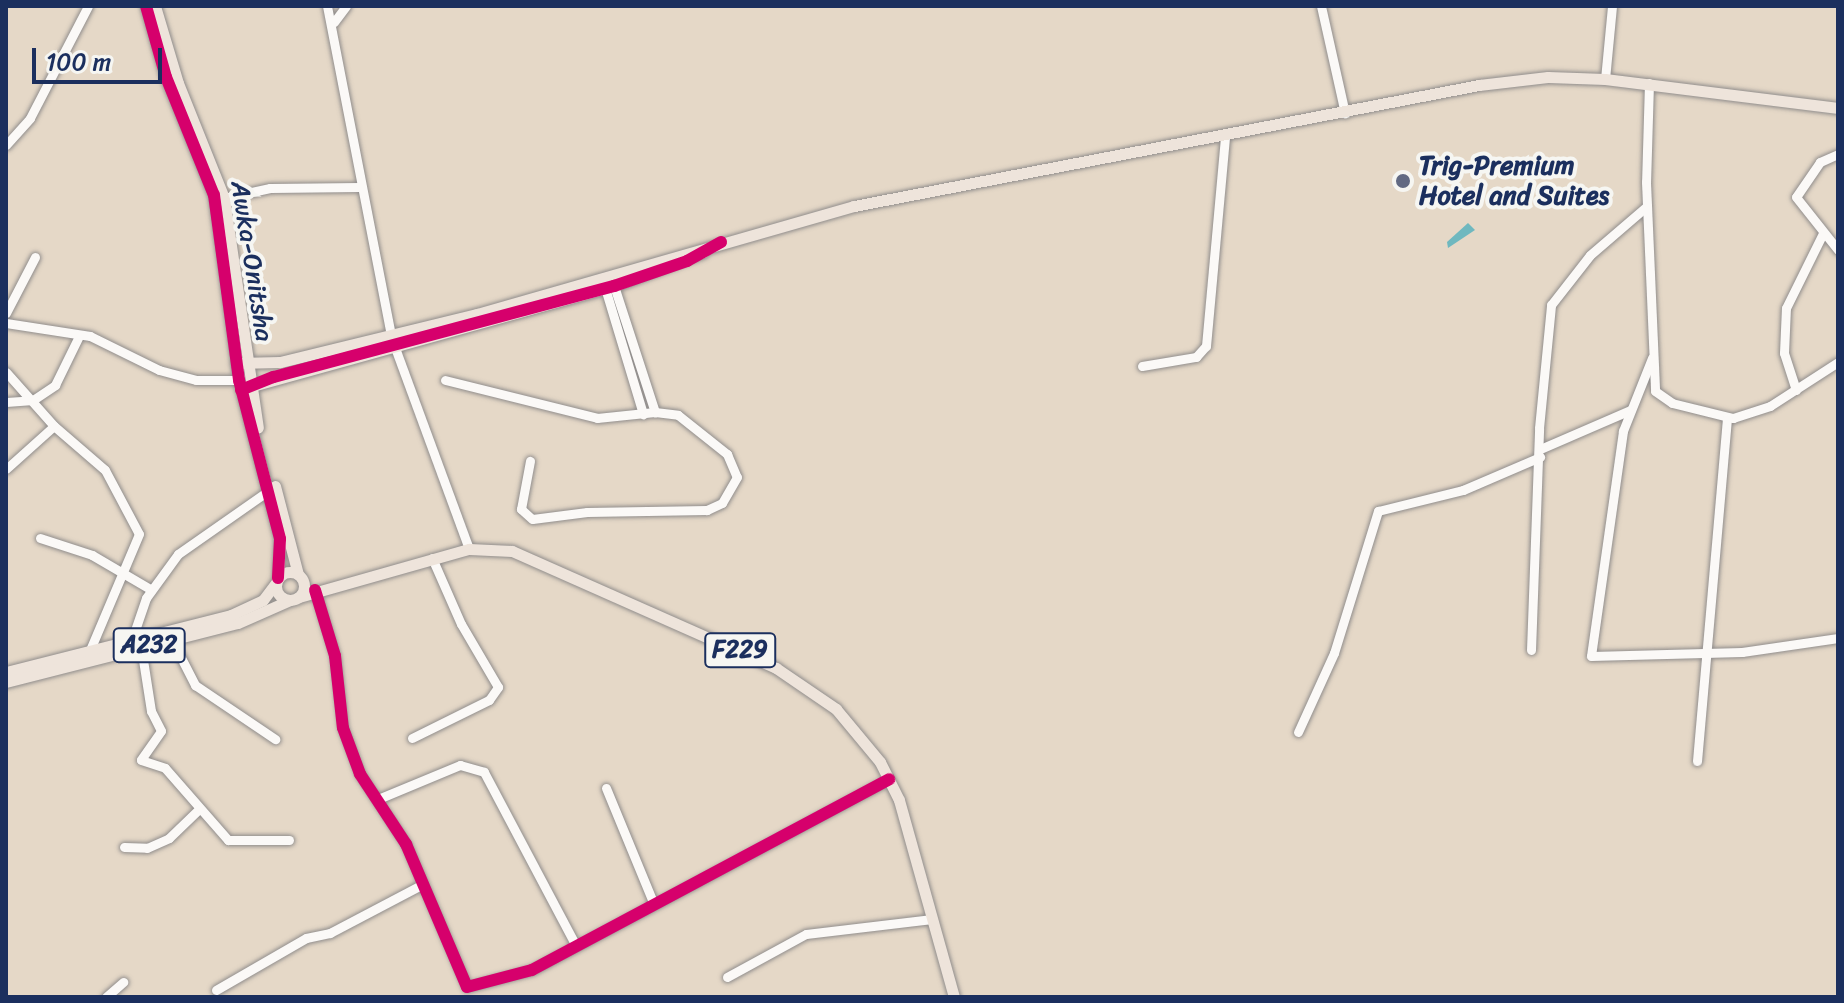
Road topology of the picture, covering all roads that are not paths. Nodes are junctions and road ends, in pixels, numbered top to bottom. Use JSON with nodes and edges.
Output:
{"nodes":[{"id":1,"x":88,"y":6,"type":"edge"},
{"id":2,"x":146,"y":6,"type":"edge"},
{"id":3,"x":155,"y":6,"type":"edge"},
{"id":4,"x":327,"y":6,"type":"edge"},
{"id":5,"x":346,"y":6,"type":"edge"},
{"id":6,"x":1321,"y":6,"type":"edge"},
{"id":7,"x":1612,"y":6,"type":"edge"},
{"id":8,"x":334,"y":22,"type":"junction"},
{"id":9,"x":1605,"y":79,"type":"junction"},
{"id":10,"x":1649,"y":83,"type":"junction"},
{"id":11,"x":1838,"y":108,"type":"edge"},
{"id":12,"x":1345,"y":113,"type":"junction"},
{"id":13,"x":1225,"y":137,"type":"junction"},
{"id":14,"x":6,"y":145,"type":"edge"},
{"id":15,"x":1838,"y":154,"type":"edge"},
{"id":16,"x":360,"y":187,"type":"junction"},
{"id":17,"x":224,"y":198,"type":"junction"},
{"id":18,"x":1647,"y":206,"type":"junction"},
{"id":19,"x":1823,"y":233,"type":"junction"},
{"id":20,"x":721,"y":242,"type":"junction"},
{"id":21,"x":1838,"y":250,"type":"edge"},
{"id":22,"x":35,"y":257,"type":"dead end"},
{"id":23,"x":610,"y":287,"type":"junction"},
{"id":24,"x":6,"y":313,"type":"edge"},
{"id":25,"x":6,"y":323,"type":"edge"},
{"id":26,"x":79,"y":336,"type":"junction"},
{"id":27,"x":392,"y":340,"type":"junction"},
{"id":28,"x":1652,"y":358,"type":"junction"},
{"id":29,"x":1838,"y":362,"type":"edge"},
{"id":30,"x":241,"y":364,"type":"junction"},
{"id":31,"x":1142,"y":366,"type":"dead end"},
{"id":32,"x":6,"y":372,"type":"edge"},
{"id":33,"x":445,"y":380,"type":"dead end"},
{"id":34,"x":243,"y":385,"type":"junction"},
{"id":35,"x":1796,"y":390,"type":"junction"},
{"id":36,"x":33,"y":400,"type":"junction"},
{"id":37,"x":6,"y":402,"type":"edge"},
{"id":38,"x":1630,"y":410,"type":"junction"},
{"id":39,"x":655,"y":412,"type":"junction"},
{"id":40,"x":643,"y":414,"type":"junction"},
{"id":41,"x":1727,"y":418,"type":"junction"},
{"id":42,"x":54,"y":426,"type":"junction"},
{"id":43,"x":1540,"y":453,"type":"junction"},
{"id":44,"x":530,"y":461,"type":"dead end"},
{"id":45,"x":6,"y":469,"type":"edge"},
{"id":46,"x":268,"y":491,"type":"junction"},
{"id":47,"x":40,"y":538,"type":"dead end"},
{"id":48,"x":469,"y":549,"type":"junction"},
{"id":49,"x":432,"y":558,"type":"junction"},
{"id":50,"x":122,"y":574,"type":"junction"},
{"id":51,"x":299,"y":575,"type":"junction"},
{"id":52,"x":277,"y":581,"type":"junction"},
{"id":53,"x":335,"y":583,"type":"junction"},
{"id":54,"x":152,"y":590,"type":"junction"},
{"id":55,"x":315,"y":590,"type":"junction"},
{"id":56,"x":294,"y":598,"type":"junction"},
{"id":57,"x":1838,"y":638,"type":"edge"},
{"id":58,"x":172,"y":640,"type":"junction"},
{"id":59,"x":136,"y":643,"type":"junction"},
{"id":60,"x":90,"y":650,"type":"junction"},
{"id":61,"x":1531,"y":650,"type":"dead end"},
{"id":62,"x":1704,"y":654,"type":"junction"},
{"id":63,"x":6,"y":672,"type":"edge"},
{"id":64,"x":6,"y":682,"type":"edge"},
{"id":65,"x":1298,"y":732,"type":"dead end"},
{"id":66,"x":412,"y":738,"type":"dead end"},
{"id":67,"x":275,"y":739,"type":"dead end"},
{"id":68,"x":1697,"y":761,"type":"dead end"},
{"id":69,"x":889,"y":779,"type":"junction"},
{"id":70,"x":606,"y":788,"type":"dead end"},
{"id":71,"x":378,"y":799,"type":"junction"},
{"id":72,"x":198,"y":810,"type":"junction"},
{"id":73,"x":289,"y":840,"type":"dead end"},
{"id":74,"x":124,"y":847,"type":"dead end"},
{"id":75,"x":423,"y":884,"type":"junction"},
{"id":76,"x":653,"y":902,"type":"junction"},
{"id":77,"x":932,"y":919,"type":"junction"},
{"id":78,"x":575,"y":944,"type":"junction"},
{"id":79,"x":727,"y":977,"type":"dead end"},
{"id":80,"x":123,"y":982,"type":"dead end"},
{"id":81,"x":216,"y":990,"type":"dead end"},
{"id":82,"x":106,"y":997,"type":"edge"},
{"id":83,"x":954,"y":997,"type":"edge"}],
"edges":[{"from":1,"to":14,"type":"street"},
{"from":2,"to":30,"type":"main road","name":"Awka-Onitsha"},
{"from":3,"to":17,"type":"main road","name":"Awka-Onitsha"},
{"from":4,"to":8,"type":"street"},
{"from":5,"to":8,"type":"street"},
{"from":6,"to":12,"type":"street"},
{"from":7,"to":9,"type":"street"},
{"from":8,"to":16,"type":"street"},
{"from":9,"to":10,"type":"main road"},
{"from":9,"to":12,"type":"main road"},
{"from":10,"to":11,"type":"main road"},
{"from":10,"to":18,"type":"street"},
{"from":12,"to":13,"type":"main road"},
{"from":13,"to":20,"type":"main road"},
{"from":13,"to":31,"type":"street"},
{"from":15,"to":19,"type":"street"},
{"from":16,"to":17,"type":"street"},
{"from":16,"to":27,"type":"street"},
{"from":17,"to":30,"type":"main road","name":"Awka-Onitsha"},
{"from":18,"to":28,"type":"street"},
{"from":18,"to":43,"type":"street"},
{"from":19,"to":21,"type":"street"},
{"from":19,"to":35,"type":"street"},
{"from":20,"to":23,"type":"main road"},
{"from":20,"to":27,"type":"main road"},
{"from":22,"to":24,"type":"street"},
{"from":23,"to":27,"type":"main road"},
{"from":23,"to":39,"type":"street"},
{"from":23,"to":40,"type":"street"},
{"from":25,"to":26,"type":"street"},
{"from":26,"to":34,"type":"street"},
{"from":26,"to":36,"type":"street"},
{"from":27,"to":30,"type":"main road"},
{"from":27,"to":34,"type":"main road"},
{"from":27,"to":48,"type":"street"},
{"from":28,"to":38,"type":"street"},
{"from":28,"to":41,"type":"street"},
{"from":29,"to":35,"type":"street"},
{"from":30,"to":34,"type":"main road","name":"Awka-Onitsha"},
{"from":32,"to":36,"type":"street"},
{"from":33,"to":40,"type":"street"},
{"from":34,"to":46,"type":"main road","name":"Awka-Onitsha"},
{"from":34,"to":51,"type":"main road","name":"Awka-Onitsha"},
{"from":35,"to":41,"type":"street"},
{"from":36,"to":37,"type":"street"},
{"from":36,"to":42,"type":"street"},
{"from":38,"to":43,"type":"street"},
{"from":38,"to":62,"type":"street"},
{"from":39,"to":40,"type":"street"},
{"from":39,"to":44,"type":"street"},
{"from":41,"to":62,"type":"street"},
{"from":42,"to":45,"type":"street"},
{"from":42,"to":50,"type":"street"},
{"from":43,"to":61,"type":"street"},
{"from":43,"to":65,"type":"street"},
{"from":46,"to":52,"type":"main road","name":"Awka-Onitsha"},
{"from":46,"to":54,"type":"street"},
{"from":47,"to":50,"type":"street"},
{"from":48,"to":49,"type":"main road","number":"F229"},
{"from":48,"to":69,"type":"main road","number":"F229"},
{"from":49,"to":53,"type":"main road","number":"F229"},
{"from":49,"to":66,"type":"street"},
{"from":50,"to":54,"type":"street"},
{"from":50,"to":60,"type":"street"},
{"from":51,"to":52,"type":"main road"},
{"from":51,"to":53,"type":"main road","number":"F229"},
{"from":51,"to":56,"type":"main road"},
{"from":52,"to":56,"type":"main road"},
{"from":52,"to":59,"type":"main road","number":"A232"},
{"from":53,"to":55,"type":"main road","number":"F229"},
{"from":54,"to":59,"type":"street"},
{"from":55,"to":56,"type":"main road","number":"F229"},
{"from":55,"to":71,"type":"street"},
{"from":56,"to":58,"type":"main road","number":"A232"},
{"from":57,"to":62,"type":"street"},
{"from":58,"to":59,"type":"main road","number":"A232"},
{"from":58,"to":67,"type":"street"},
{"from":59,"to":60,"type":"main road","number":"A232"},
{"from":59,"to":64,"type":"main road","number":"A232"},
{"from":59,"to":72,"type":"street"},
{"from":60,"to":63,"type":"main road","number":"A232"},
{"from":62,"to":68,"type":"street"},
{"from":69,"to":76,"type":"street"},
{"from":69,"to":77,"type":"main road","number":"F229"},
{"from":70,"to":76,"type":"street"},
{"from":71,"to":75,"type":"street"},
{"from":71,"to":78,"type":"street"},
{"from":72,"to":73,"type":"street"},
{"from":72,"to":74,"type":"street"},
{"from":75,"to":78,"type":"street"},
{"from":75,"to":81,"type":"street"},
{"from":76,"to":78,"type":"street"},
{"from":77,"to":79,"type":"street"},
{"from":77,"to":83,"type":"main road","number":"F229"},
{"from":80,"to":82,"type":"street"}]}
